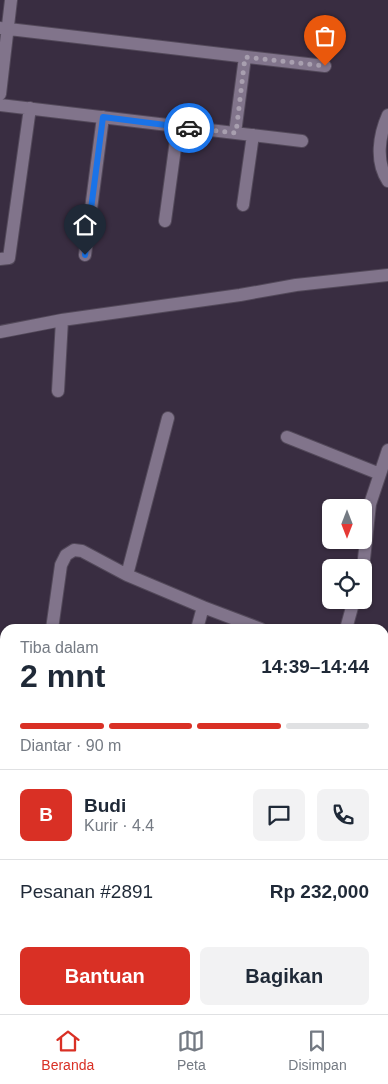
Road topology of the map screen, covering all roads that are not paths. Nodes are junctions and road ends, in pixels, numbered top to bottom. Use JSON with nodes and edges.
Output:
{"nodes":[{"id":1,"x":11,"y":0,"type":"edge"},
{"id":2,"x":4,"y":28,"type":"edge"},
{"id":3,"x":245,"y":57,"type":"junction"},
{"id":4,"x":325,"y":66,"type":"dead end"},
{"id":5,"x":0,"y":94,"type":"edge"},
{"id":6,"x":0,"y":105,"type":"edge"},
{"id":7,"x":30,"y":108,"type":"junction"},
{"id":8,"x":388,"y":115,"type":"edge"},
{"id":9,"x":103,"y":117,"type":"junction"},
{"id":10,"x":178,"y":126,"type":"junction"},
{"id":11,"x":236,"y":133,"type":"junction"},
{"id":12,"x":253,"y":135,"type":"junction"},
{"id":13,"x":302,"y":141,"type":"dead end"},
{"id":14,"x":388,"y":181,"type":"edge"},
{"id":15,"x":243,"y":205,"type":"dead end"},
{"id":16,"x":165,"y":221,"type":"dead end"},
{"id":17,"x":85,"y":255,"type":"dead end"},
{"id":18,"x":0,"y":259,"type":"edge"},
{"id":19,"x":388,"y":275,"type":"edge"},
{"id":20,"x":62,"y":320,"type":"junction"},
{"id":21,"x":0,"y":332,"type":"edge"},
{"id":22,"x":58,"y":392,"type":"dead end"},
{"id":23,"x":168,"y":418,"type":"dead end"},
{"id":24,"x":287,"y":437,"type":"dead end"},
{"id":25,"x":388,"y":450,"type":"edge"},
{"id":26,"x":380,"y":474,"type":"junction"},
{"id":27,"x":364,"y":559,"type":"edge"},
{"id":28,"x":127,"y":575,"type":"junction"},
{"id":29,"x":203,"y":607,"type":"junction"},
{"id":30,"x":352,"y":609,"type":"edge"},
{"id":31,"x":53,"y":624,"type":"edge"},
{"id":32,"x":198,"y":624,"type":"edge"},
{"id":33,"x":248,"y":624,"type":"edge"},
{"id":34,"x":347,"y":624,"type":"edge"}],
"edges":[{"from":1,"to":2,"type":"street"},
{"from":2,"to":3,"type":"street"},
{"from":2,"to":5,"type":"street"},
{"from":3,"to":4,"type":"street"},
{"from":3,"to":11,"type":"street"},
{"from":6,"to":7,"type":"street"},
{"from":7,"to":9,"type":"street"},
{"from":7,"to":18,"type":"street"},
{"from":8,"to":14,"type":"street"},
{"from":9,"to":10,"type":"street"},
{"from":9,"to":17,"type":"street"},
{"from":10,"to":11,"type":"street"},
{"from":10,"to":16,"type":"street"},
{"from":11,"to":12,"type":"street"},
{"from":12,"to":13,"type":"street"},
{"from":12,"to":15,"type":"street"},
{"from":19,"to":20,"type":"street"},
{"from":20,"to":21,"type":"street"},
{"from":20,"to":22,"type":"street"},
{"from":23,"to":28,"type":"street"},
{"from":24,"to":26,"type":"street"},
{"from":25,"to":26,"type":"street"},
{"from":26,"to":27,"type":"street"},
{"from":28,"to":29,"type":"street"},
{"from":28,"to":31,"type":"street"},
{"from":29,"to":32,"type":"street"},
{"from":29,"to":33,"type":"street"},
{"from":30,"to":34,"type":"street"}]}
